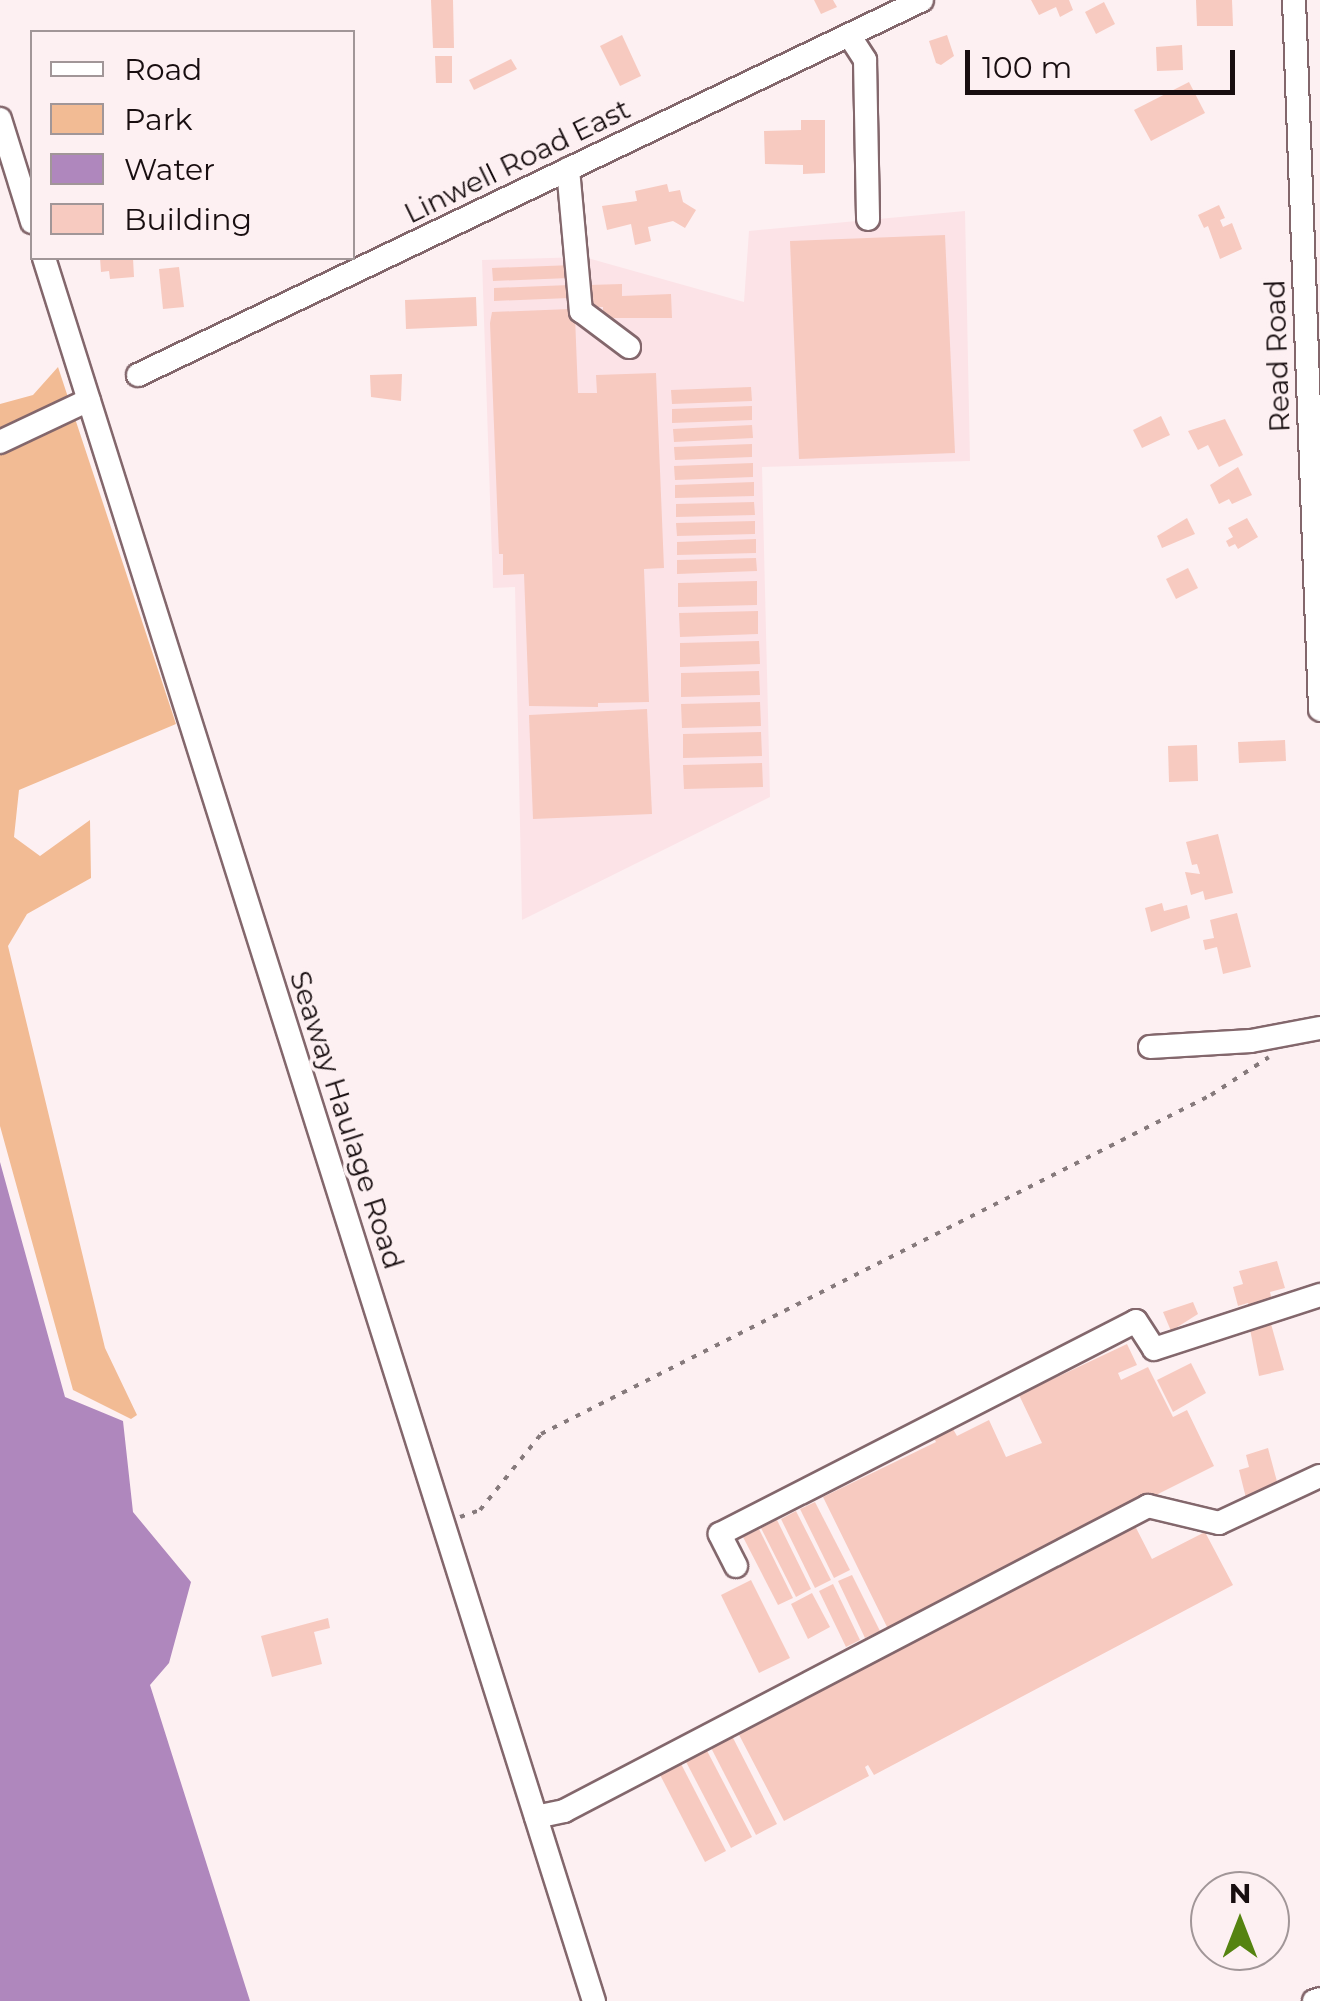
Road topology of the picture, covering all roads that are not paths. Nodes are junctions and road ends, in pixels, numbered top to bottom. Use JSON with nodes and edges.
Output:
{"nodes":[{"id":1,"x":922,"y":0,"type":"edge"},
{"id":2,"x":1294,"y":0,"type":"edge"},
{"id":3,"x":849,"y":35,"type":"junction"},
{"id":4,"x":0,"y":119,"type":"edge"},
{"id":5,"x":568,"y":169,"type":"junction"},
{"id":6,"x":30,"y":216,"type":"edge"},
{"id":7,"x":868,"y":219,"type":"dead end"},
{"id":8,"x":45,"y":260,"type":"edge"},
{"id":9,"x":629,"y":347,"type":"dead end"},
{"id":10,"x":138,"y":375,"type":"dead end"},
{"id":11,"x":89,"y":400,"type":"junction"},
{"id":12,"x":0,"y":442,"type":"edge"},
{"id":13,"x":1320,"y":710,"type":"edge"},
{"id":14,"x":1320,"y":1028,"type":"edge"},
{"id":15,"x":1150,"y":1047,"type":"dead end"},
{"id":16,"x":1320,"y":1295,"type":"edge"},
{"id":17,"x":1320,"y":1476,"type":"edge"},
{"id":18,"x":736,"y":1566,"type":"dead end"},
{"id":19,"x":536,"y":1817,"type":"junction"},
{"id":20,"x":594,"y":2001,"type":"edge"}],
"edges":[{"from":1,"to":3,"type":"street","name":"Linwell Road East"},
{"from":2,"to":13,"type":"street","name":"Read Road"},
{"from":3,"to":5,"type":"street","name":"Linwell Road East"},
{"from":3,"to":7,"type":"street"},
{"from":4,"to":6,"type":"street"},
{"from":5,"to":9,"type":"street"},
{"from":5,"to":10,"type":"street","name":"Linwell Road East"},
{"from":8,"to":11,"type":"street","name":"Seaway Haulage Road"},
{"from":11,"to":12,"type":"street"},
{"from":11,"to":19,"type":"street","name":"Seaway Haulage Road"},
{"from":14,"to":15,"type":"street"},
{"from":16,"to":18,"type":"street"},
{"from":17,"to":19,"type":"street"},
{"from":19,"to":20,"type":"street","name":"Seaway Haulage Road"}]}
